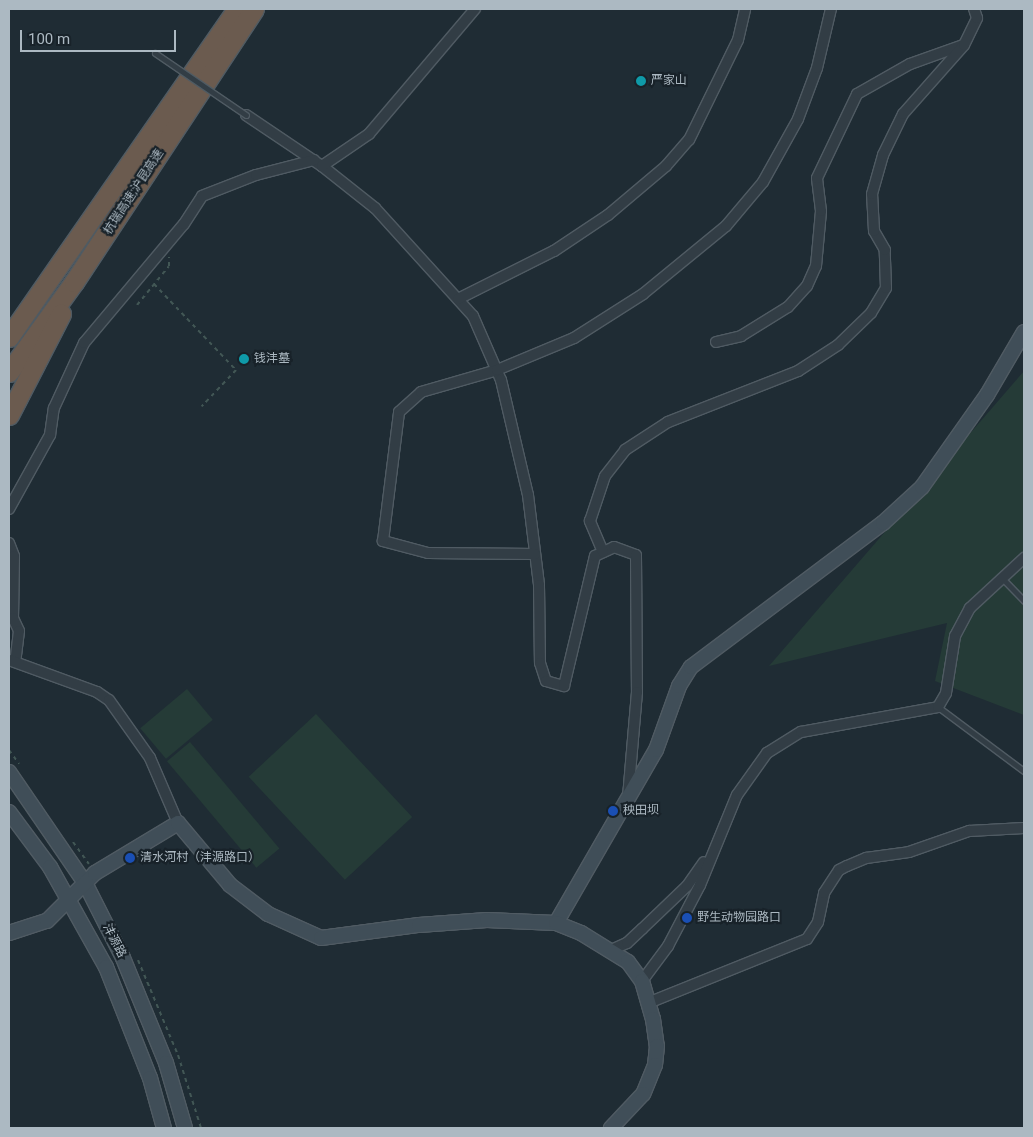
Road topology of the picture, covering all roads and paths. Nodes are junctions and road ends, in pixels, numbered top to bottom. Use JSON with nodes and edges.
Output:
{"nodes":[{"id":1,"x":237,"y":9,"type":"edge"},
{"id":2,"x":254,"y":9,"type":"edge"},
{"id":3,"x":475,"y":9,"type":"edge"},
{"id":4,"x":745,"y":9,"type":"edge"},
{"id":5,"x":831,"y":9,"type":"edge"},
{"id":6,"x":974,"y":9,"type":"edge"},
{"id":7,"x":964,"y":45,"type":"junction"},
{"id":8,"x":154,"y":53,"type":"dead end"},
{"id":9,"x":246,"y":115,"type":"joint"},
{"id":10,"x":318,"y":163,"type":"junction"},
{"id":11,"x":82,"y":231,"type":"junction"},
{"id":12,"x":168,"y":242,"type":"junction"},
{"id":13,"x":74,"y":282,"type":"junction"},
{"id":14,"x":154,"y":284,"type":"junction"},
{"id":15,"x":458,"y":299,"type":"junction"},
{"id":16,"x":137,"y":305,"type":"dead end"},
{"id":17,"x":9,"y":318,"type":"edge"},
{"id":18,"x":1024,"y":332,"type":"edge"},
{"id":19,"x":9,"y":337,"type":"edge"},
{"id":20,"x":716,"y":342,"type":"dead end"},
{"id":21,"x":497,"y":370,"type":"junction"},
{"id":22,"x":9,"y":372,"type":"edge"},
{"id":23,"x":202,"y":406,"type":"dead end"},
{"id":24,"x":9,"y":415,"type":"edge"},
{"id":25,"x":9,"y":510,"type":"edge"},
{"id":26,"x":9,"y":543,"type":"edge"},
{"id":27,"x":603,"y":552,"type":"junction"},
{"id":28,"x":535,"y":554,"type":"junction"},
{"id":29,"x":1024,"y":558,"type":"edge"},
{"id":30,"x":1002,"y":578,"type":"junction"},
{"id":31,"x":1024,"y":601,"type":"edge"},
{"id":32,"x":12,"y":661,"type":"edge"},
{"id":33,"x":938,"y":707,"type":"junction"},
{"id":34,"x":1024,"y":771,"type":"edge"},
{"id":35,"x":9,"y":772,"type":"edge"},
{"id":36,"x":627,"y":800,"type":"junction"},
{"id":37,"x":9,"y":812,"type":"edge"},
{"id":38,"x":178,"y":823,"type":"junction"},
{"id":39,"x":1024,"y":828,"type":"edge"},
{"id":40,"x":711,"y":853,"type":"junction"},
{"id":41,"x":85,"y":883,"type":"junction"},
{"id":42,"x":71,"y":901,"type":"junction"},
{"id":43,"x":556,"y":923,"type":"junction"},
{"id":44,"x":9,"y":933,"type":"edge"},
{"id":45,"x":610,"y":950,"type":"junction"},
{"id":46,"x":642,"y":981,"type":"junction"},
{"id":47,"x":648,"y":1003,"type":"junction"},
{"id":48,"x":181,"y":1087,"type":"junction"},
{"id":49,"x":164,"y":1128,"type":"edge"},
{"id":50,"x":185,"y":1128,"type":"edge"},
{"id":51,"x":200,"y":1128,"type":"edge"},
{"id":52,"x":611,"y":1128,"type":"edge"}],
"edges":[{"from":1,"to":11,"type":"highway","name":"杭瑞高速;沪昆高速"},
{"from":2,"to":13,"type":"highway","name":"杭瑞高速;沪昆高速"},
{"from":3,"to":10,"type":"street"},
{"from":4,"to":15,"type":"street"},
{"from":5,"to":21,"type":"street"},
{"from":6,"to":7,"type":"street"},
{"from":7,"to":20,"type":"street"},
{"from":7,"to":27,"type":"street"},
{"from":8,"to":9,"type":"lane","bridge":true},
{"from":9,"to":10,"type":"street"},
{"from":10,"to":12,"type":"street"},
{"from":10,"to":15,"type":"street"},
{"from":11,"to":17,"type":"highway"},
{"from":11,"to":19,"type":"highway","name":"杭瑞高速;沪昆高速"},
{"from":12,"to":14,"type":"path"},
{"from":12,"to":25,"type":"street"},
{"from":13,"to":22,"type":"highway","name":"杭瑞高速;沪昆高速"},
{"from":13,"to":24,"type":"highway"},
{"from":14,"to":16,"type":"path"},
{"from":14,"to":23,"type":"path"},
{"from":15,"to":21,"type":"street"},
{"from":18,"to":36,"type":"street"},
{"from":21,"to":28,"type":"street"},
{"from":21,"to":28,"type":"street"},
{"from":26,"to":32,"type":"street"},
{"from":27,"to":28,"type":"street"},
{"from":27,"to":36,"type":"street"},
{"from":29,"to":30,"type":"street"},
{"from":30,"to":31,"type":"lane"},
{"from":30,"to":33,"type":"street"},
{"from":32,"to":38,"type":"street"},
{"from":33,"to":34,"type":"lane"},
{"from":33,"to":40,"type":"street"},
{"from":35,"to":41,"type":"street","name":"沣源路"},
{"from":36,"to":43,"type":"street"},
{"from":37,"to":42,"type":"street","name":"沣源路"},
{"from":38,"to":41,"type":"street"},
{"from":38,"to":43,"type":"street"},
{"from":39,"to":47,"type":"street"},
{"from":40,"to":45,"type":"street"},
{"from":40,"to":46,"type":"street"},
{"from":41,"to":42,"type":"street"},
{"from":41,"to":48,"type":"street","name":"沣源路"},
{"from":42,"to":44,"type":"street"},
{"from":42,"to":49,"type":"street","name":"沣源路"},
{"from":43,"to":45,"type":"street"},
{"from":45,"to":46,"type":"street"},
{"from":46,"to":47,"type":"street"},
{"from":47,"to":52,"type":"street"},
{"from":48,"to":50,"type":"street","name":"沣源路"},
{"from":48,"to":51,"type":"path"}]}
